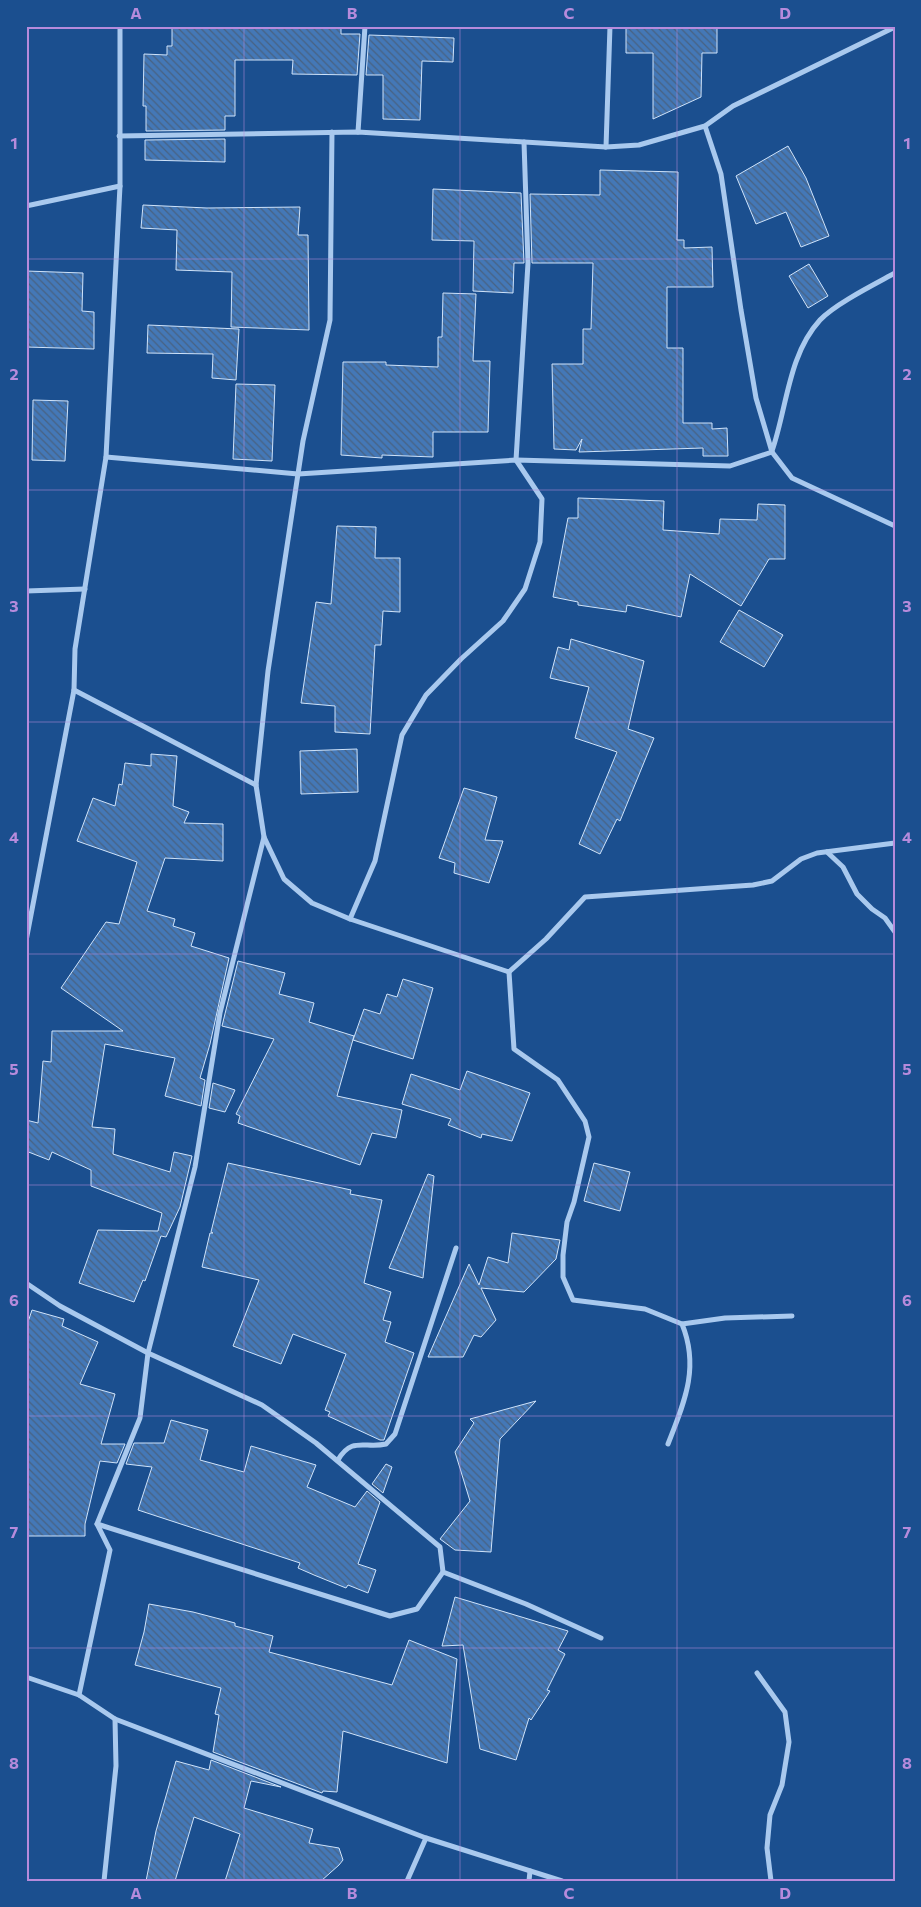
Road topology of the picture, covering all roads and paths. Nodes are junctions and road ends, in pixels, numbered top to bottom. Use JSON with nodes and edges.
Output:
{"nodes":[{"id":1,"x":120,"y":26,"type":"edge"},
{"id":2,"x":365,"y":26,"type":"edge"},
{"id":3,"x":610,"y":26,"type":"edge"},
{"id":4,"x":894,"y":27,"type":"edge"},
{"id":5,"x":705,"y":126,"type":"junction"},
{"id":6,"x":332,"y":132,"type":"junction"},
{"id":7,"x":358,"y":132,"type":"junction"},
{"id":8,"x":119,"y":136,"type":"junction"},
{"id":9,"x":524,"y":142,"type":"junction"},
{"id":10,"x":606,"y":147,"type":"junction"},
{"id":11,"x":120,"y":186,"type":"junction"},
{"id":12,"x":26,"y":206,"type":"edge"},
{"id":13,"x":895,"y":273,"type":"edge"},
{"id":14,"x":772,"y":452,"type":"junction"},
{"id":15,"x":106,"y":457,"type":"junction"},
{"id":16,"x":516,"y":460,"type":"junction"},
{"id":17,"x":298,"y":474,"type":"junction"},
{"id":18,"x":895,"y":526,"type":"edge"},
{"id":19,"x":85,"y":589,"type":"junction"},
{"id":20,"x":26,"y":591,"type":"edge"},
{"id":21,"x":74,"y":690,"type":"junction"},
{"id":22,"x":256,"y":785,"type":"junction"},
{"id":23,"x":264,"y":837,"type":"junction"},
{"id":24,"x":895,"y":843,"type":"edge"},
{"id":25,"x":827,"y":852,"type":"junction"},
{"id":26,"x":350,"y":919,"type":"junction"},
{"id":27,"x":895,"y":932,"type":"edge"},
{"id":28,"x":26,"y":941,"type":"edge"},
{"id":29,"x":509,"y":972,"type":"junction"},
{"id":30,"x":456,"y":1248,"type":"dead end"},
{"id":31,"x":26,"y":1283,"type":"edge"},
{"id":32,"x":792,"y":1316,"type":"dead end"},
{"id":33,"x":682,"y":1324,"type":"junction"},
{"id":34,"x":148,"y":1353,"type":"junction"},
{"id":35,"x":668,"y":1444,"type":"dead end"},
{"id":36,"x":338,"y":1460,"type":"junction"},
{"id":37,"x":97,"y":1524,"type":"junction"},
{"id":38,"x":443,"y":1572,"type":"junction"},
{"id":39,"x":601,"y":1638,"type":"dead end"},
{"id":40,"x":757,"y":1673,"type":"dead end"},
{"id":41,"x":26,"y":1678,"type":"edge"},
{"id":42,"x":79,"y":1695,"type":"junction"},
{"id":43,"x":115,"y":1718,"type":"junction"},
{"id":44,"x":426,"y":1838,"type":"junction"},
{"id":45,"x":530,"y":1871,"type":"junction"},
{"id":46,"x":104,"y":1881,"type":"edge"},
{"id":47,"x":407,"y":1881,"type":"edge"},
{"id":48,"x":529,"y":1881,"type":"edge"},
{"id":49,"x":562,"y":1881,"type":"edge"},
{"id":50,"x":771,"y":1881,"type":"edge"}],
"edges":[{"from":1,"to":8,"type":"street"},
{"from":2,"to":7,"type":"street"},
{"from":3,"to":10,"type":"street"},
{"from":4,"to":5,"type":"street"},
{"from":5,"to":10,"type":"street"},
{"from":5,"to":14,"type":"street"},
{"from":6,"to":7,"type":"street"},
{"from":6,"to":8,"type":"street"},
{"from":6,"to":17,"type":"street"},
{"from":7,"to":9,"type":"street"},
{"from":8,"to":11,"type":"street"},
{"from":9,"to":10,"type":"street"},
{"from":9,"to":16,"type":"street"},
{"from":11,"to":12,"type":"street"},
{"from":11,"to":15,"type":"street"},
{"from":13,"to":14,"type":"street"},
{"from":14,"to":16,"type":"street"},
{"from":14,"to":18,"type":"street"},
{"from":15,"to":17,"type":"street"},
{"from":15,"to":19,"type":"street"},
{"from":16,"to":17,"type":"street"},
{"from":16,"to":26,"type":"street"},
{"from":17,"to":22,"type":"street"},
{"from":19,"to":20,"type":"street"},
{"from":19,"to":21,"type":"street"},
{"from":21,"to":22,"type":"street"},
{"from":21,"to":28,"type":"street"},
{"from":22,"to":23,"type":"street"},
{"from":23,"to":26,"type":"street"},
{"from":23,"to":34,"type":"street"},
{"from":24,"to":25,"type":"street"},
{"from":25,"to":27,"type":"street"},
{"from":25,"to":29,"type":"street"},
{"from":26,"to":29,"type":"street"},
{"from":29,"to":33,"type":"street"},
{"from":30,"to":36,"type":"street"},
{"from":31,"to":34,"type":"street"},
{"from":32,"to":33,"type":"street"},
{"from":33,"to":35,"type":"street"},
{"from":34,"to":36,"type":"street"},
{"from":34,"to":37,"type":"street"},
{"from":36,"to":38,"type":"street"},
{"from":37,"to":38,"type":"street"},
{"from":37,"to":42,"type":"street"},
{"from":38,"to":39,"type":"street"},
{"from":40,"to":50,"type":"street"},
{"from":41,"to":42,"type":"street"},
{"from":42,"to":43,"type":"street"},
{"from":43,"to":44,"type":"street"},
{"from":43,"to":46,"type":"street"},
{"from":44,"to":45,"type":"street"},
{"from":44,"to":47,"type":"street"},
{"from":45,"to":48,"type":"street"},
{"from":45,"to":49,"type":"street"}]}
